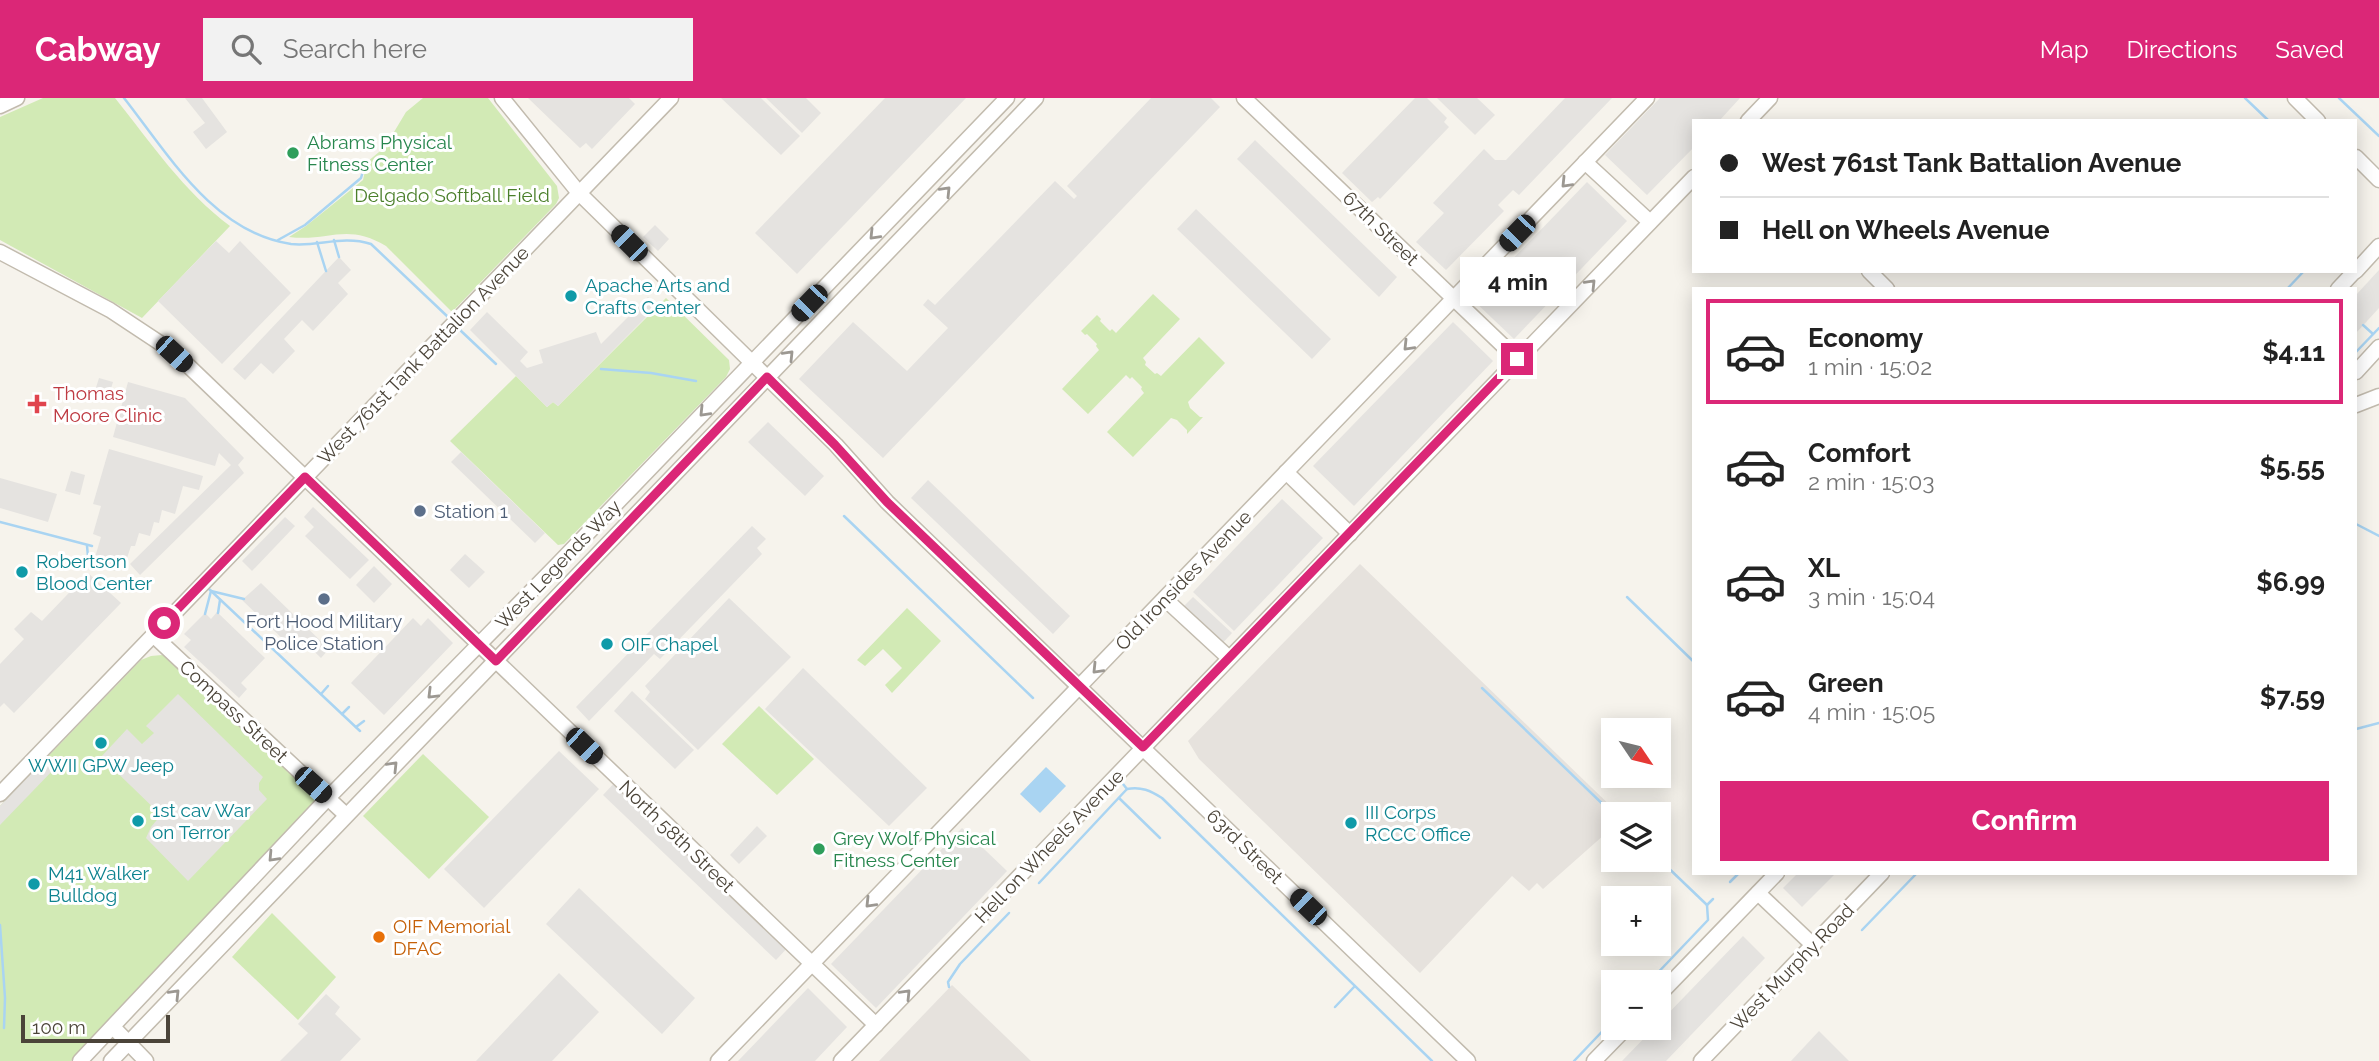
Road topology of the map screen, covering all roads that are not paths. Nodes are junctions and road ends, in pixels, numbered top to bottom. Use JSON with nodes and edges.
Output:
{"nodes":[{"id":1,"x":17,"y":98,"type":"edge"},
{"id":2,"x":502,"y":98,"type":"edge"},
{"id":3,"x":671,"y":98,"type":"edge"},
{"id":4,"x":1007,"y":98,"type":"edge"},
{"id":5,"x":1036,"y":98,"type":"edge"},
{"id":6,"x":1244,"y":98,"type":"edge"},
{"id":7,"x":1647,"y":98,"type":"edge"},
{"id":8,"x":1770,"y":98,"type":"edge"},
{"id":9,"x":2295,"y":98,"type":"edge"},
{"id":10,"x":0,"y":106,"type":"edge"},
{"id":11,"x":1750,"y":119,"type":"edge"},
{"id":12,"x":2316,"y":119,"type":"edge"},
{"id":13,"x":2357,"y":158,"type":"edge"},
{"id":14,"x":1586,"y":162,"type":"junction"},
{"id":15,"x":1692,"y":179,"type":"edge"},
{"id":16,"x":2379,"y":180,"type":"edge"},
{"id":17,"x":579,"y":193,"type":"junction"},
{"id":18,"x":1650,"y":222,"type":"junction"},
{"id":19,"x":2379,"y":246,"type":"edge"},
{"id":20,"x":0,"y":252,"type":"edge"},
{"id":21,"x":2357,"y":269,"type":"edge"},
{"id":22,"x":1871,"y":273,"type":"edge"},
{"id":23,"x":2353,"y":273,"type":"edge"},
{"id":24,"x":1885,"y":287,"type":"edge"},
{"id":25,"x":2340,"y":287,"type":"edge"},
{"id":26,"x":1454,"y":298,"type":"junction"},
{"id":27,"x":2379,"y":347,"type":"edge"},
{"id":28,"x":1517,"y":359,"type":"junction"},
{"id":29,"x":751,"y":363,"type":"junction"},
{"id":30,"x":2357,"y":371,"type":"edge"},
{"id":31,"x":767,"y":377,"type":"junction"},
{"id":32,"x":2379,"y":396,"type":"edge"},
{"id":33,"x":2357,"y":405,"type":"edge"},
{"id":34,"x":1286,"y":472,"type":"junction"},
{"id":35,"x":305,"y":477,"type":"junction"},
{"id":36,"x":1350,"y":534,"type":"junction"},
{"id":37,"x":1165,"y":599,"type":"junction"},
{"id":38,"x":153,"y":635,"type":"junction"},
{"id":39,"x":480,"y":645,"type":"junction"},
{"id":40,"x":1229,"y":658,"type":"junction"},
{"id":41,"x":496,"y":661,"type":"junction"},
{"id":42,"x":1080,"y":687,"type":"junction"},
{"id":43,"x":1143,"y":747,"type":"junction"},
{"id":44,"x":0,"y":794,"type":"edge"},
{"id":45,"x":328,"y":798,"type":"junction"},
{"id":46,"x":346,"y":815,"type":"junction"},
{"id":47,"x":1775,"y":875,"type":"edge"},
{"id":48,"x":1880,"y":875,"type":"edge"},
{"id":49,"x":1758,"y":893,"type":"junction"},
{"id":50,"x":1813,"y":945,"type":"junction"},
{"id":51,"x":811,"y":964,"type":"junction"},
{"id":52,"x":1671,"y":983,"type":"edge"},
{"id":53,"x":876,"y":1026,"type":"junction"},
{"id":54,"x":113,"y":1027,"type":"junction"},
{"id":55,"x":1614,"y":1040,"type":"edge"},
{"id":56,"x":128,"y":1043,"type":"junction"},
{"id":57,"x":80,"y":1061,"type":"edge"},
{"id":58,"x":111,"y":1061,"type":"edge"},
{"id":59,"x":146,"y":1061,"type":"edge"},
{"id":60,"x":718,"y":1061,"type":"edge"},
{"id":61,"x":841,"y":1061,"type":"edge"},
{"id":62,"x":1468,"y":1061,"type":"edge"},
{"id":63,"x":1594,"y":1061,"type":"edge"},
{"id":64,"x":1701,"y":1061,"type":"edge"}],
"edges":[{"from":1,"to":10,"type":"street"},
{"from":2,"to":17,"type":"street","name":"63rd Street"},
{"from":3,"to":17,"type":"street","name":"West 761st Tank Battalion Avenue"},
{"from":4,"to":29,"type":"street","name":"West Legends Way","one_way":true},
{"from":31,"to":5,"type":"street","name":"West Legends Way","one_way":true},
{"from":6,"to":26,"type":"street","name":"67th Street"},
{"from":7,"to":14,"type":"street","name":"Old Ironsides Avenue"},
{"from":8,"to":11,"type":"street"},
{"from":9,"to":12,"type":"street"},
{"from":13,"to":16,"type":"street"},
{"from":14,"to":18,"type":"street"},
{"from":14,"to":26,"type":"street","name":"Old Ironsides Avenue","one_way":true},
{"from":15,"to":18,"type":"street","name":"Hell on Wheels Avenue"},
{"from":17,"to":29,"type":"street","name":"63rd Street"},
{"from":17,"to":35,"type":"street","name":"West 761st Tank Battalion Avenue"},
{"from":28,"to":18,"type":"street","name":"Hell on Wheels Avenue","one_way":true},
{"from":19,"to":21,"type":"street"},
{"from":20,"to":35,"type":"street","name":"North 58th Street"},
{"from":22,"to":24,"type":"street"},
{"from":23,"to":25,"type":"street"},
{"from":26,"to":28,"type":"street","name":"67th Street"},
{"from":26,"to":34,"type":"street","name":"Old Ironsides Avenue","one_way":true},
{"from":27,"to":30,"type":"street"},
{"from":28,"to":36,"type":"street","name":"Hell on Wheels Avenue"},
{"from":29,"to":31,"type":"street","name":"63rd Street"},
{"from":29,"to":39,"type":"street","name":"West Legends Way","one_way":true},
{"from":31,"to":41,"type":"street","name":"West Legends Way"},
{"from":31,"to":42,"type":"street","name":"63rd Street"},
{"from":32,"to":33,"type":"street"},
{"from":34,"to":36,"type":"street"},
{"from":34,"to":37,"type":"street","name":"Old Ironsides Avenue"},
{"from":35,"to":38,"type":"street","name":"West 761st Tank Battalion Avenue"},
{"from":35,"to":39,"type":"street","name":"North 58th Street"},
{"from":36,"to":40,"type":"street","name":"Hell on Wheels Avenue"},
{"from":37,"to":40,"type":"street"},
{"from":37,"to":42,"type":"street","name":"Old Ironsides Avenue","one_way":true},
{"from":38,"to":44,"type":"street","name":"West 761st Tank Battalion Avenue"},
{"from":38,"to":45,"type":"street","name":"Compass Street"},
{"from":39,"to":41,"type":"street","name":"North 58th Street"},
{"from":39,"to":45,"type":"street","name":"West Legends Way","one_way":true},
{"from":40,"to":43,"type":"street","name":"Hell on Wheels Avenue"},
{"from":46,"to":41,"type":"street","name":"West Legends Way","one_way":true},
{"from":41,"to":51,"type":"street","name":"North 58th Street"},
{"from":42,"to":43,"type":"street","name":"63rd Street"},
{"from":42,"to":51,"type":"street","name":"Old Ironsides Avenue","one_way":true},
{"from":53,"to":43,"type":"street","name":"Hell on Wheels Avenue","one_way":true},
{"from":43,"to":62,"type":"street","name":"63rd Street"},
{"from":45,"to":46,"type":"street","name":"Compass Street"},
{"from":45,"to":54,"type":"street","name":"West Legends Way","one_way":true},
{"from":56,"to":46,"type":"street","name":"West Legends Way","one_way":true},
{"from":47,"to":49,"type":"street"},
{"from":48,"to":50,"type":"street","name":"West Murphy Road"},
{"from":49,"to":50,"type":"street"},
{"from":49,"to":52,"type":"street"},
{"from":50,"to":64,"type":"street","name":"West Murphy Road"},
{"from":51,"to":53,"type":"street","name":"North 58th Street"},
{"from":51,"to":60,"type":"street","name":"Old Ironsides Avenue"},
{"from":53,"to":61,"type":"street","name":"Hell on Wheels Avenue"},
{"from":54,"to":56,"type":"street"},
{"from":54,"to":57,"type":"street","name":"West Legends Way"},
{"from":55,"to":63,"type":"street"},
{"from":56,"to":58,"type":"street","name":"West Legends Way"},
{"from":56,"to":59,"type":"street"}]}
